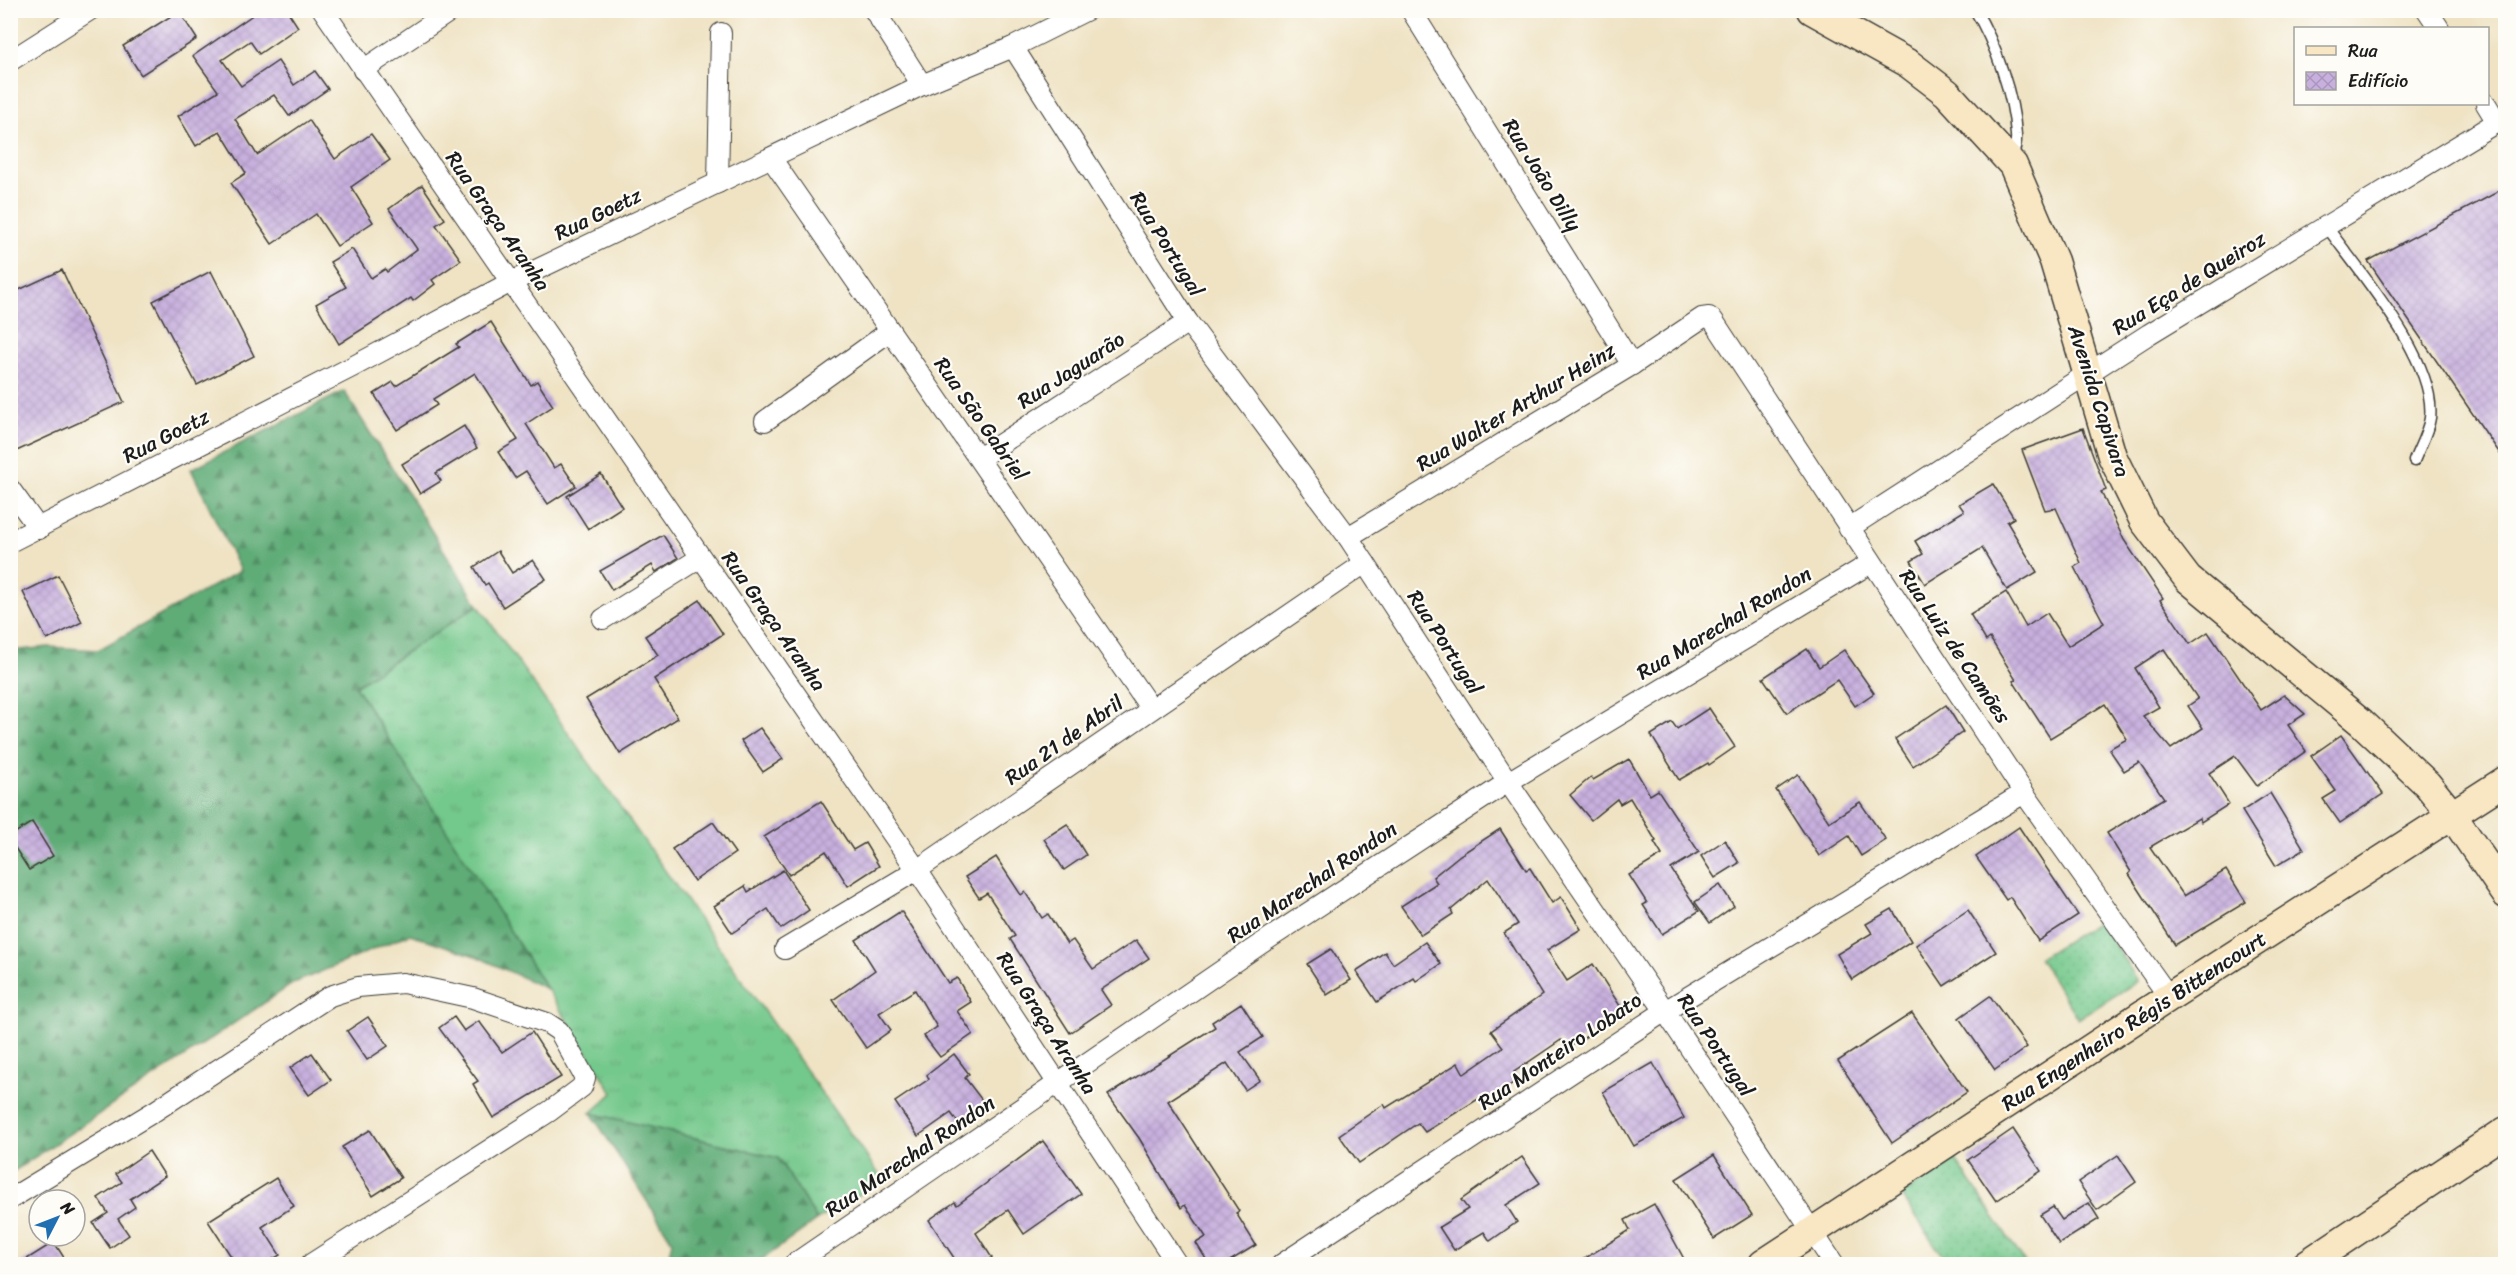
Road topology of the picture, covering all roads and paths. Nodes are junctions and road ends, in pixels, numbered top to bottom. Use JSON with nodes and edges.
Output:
{"nodes":[{"id":1,"x":90,"y":10,"type":"edge"},
{"id":2,"x":323,"y":10,"type":"edge"},
{"id":3,"x":452,"y":10,"type":"edge"},
{"id":4,"x":874,"y":10,"type":"edge"},
{"id":5,"x":1087,"y":10,"type":"edge"},
{"id":6,"x":1411,"y":10,"type":"edge"},
{"id":7,"x":1812,"y":10,"type":"edge"},
{"id":8,"x":1975,"y":10,"type":"edge"},
{"id":9,"x":2427,"y":10,"type":"edge"},
{"id":10,"x":2438,"y":27,"type":"edge"},
{"id":11,"x":721,"y":33,"type":"dead end"},
{"id":12,"x":1013,"y":47,"type":"junction"},
{"id":13,"x":10,"y":61,"type":"edge"},
{"id":14,"x":363,"y":70,"type":"junction"},
{"id":15,"x":922,"y":85,"type":"junction"},
{"id":16,"x":2487,"y":105,"type":"edge"},
{"id":17,"x":771,"y":158,"type":"junction"},
{"id":18,"x":2013,"y":165,"type":"junction"},
{"id":19,"x":718,"y":183,"type":"junction"},
{"id":20,"x":2327,"y":227,"type":"junction"},
{"id":21,"x":512,"y":282,"type":"junction"},
{"id":22,"x":1709,"y":317,"type":"joint"},
{"id":23,"x":1188,"y":322,"type":"junction"},
{"id":24,"x":890,"y":331,"type":"junction"},
{"id":25,"x":1632,"y":365,"type":"junction"},
{"id":26,"x":2088,"y":375,"type":"junction"},
{"id":27,"x":765,"y":421,"type":"dead end"},
{"id":28,"x":979,"y":458,"type":"junction"},
{"id":29,"x":2414,"y":461,"type":"dead end"},
{"id":30,"x":10,"y":489,"type":"edge"},
{"id":31,"x":39,"y":528,"type":"junction"},
{"id":32,"x":1849,"y":528,"type":"junction"},
{"id":33,"x":1348,"y":537,"type":"junction"},
{"id":34,"x":10,"y":542,"type":"edge"},
{"id":35,"x":700,"y":558,"type":"junction"},
{"id":36,"x":1871,"y":562,"type":"junction"},
{"id":37,"x":1365,"y":563,"type":"junction"},
{"id":38,"x":603,"y":620,"type":"dead end"},
{"id":39,"x":1151,"y":709,"type":"junction"},
{"id":40,"x":2505,"y":780,"type":"edge"},
{"id":41,"x":1508,"y":782,"type":"junction"},
{"id":42,"x":2024,"y":793,"type":"junction"},
{"id":43,"x":2452,"y":815,"type":"junction"},
{"id":44,"x":917,"y":870,"type":"junction"},
{"id":45,"x":2505,"y":894,"type":"edge"},
{"id":46,"x":785,"y":949,"type":"dead end"},
{"id":47,"x":2169,"y":997,"type":"junction"},
{"id":48,"x":1665,"y":1011,"type":"junction"},
{"id":49,"x":1059,"y":1084,"type":"junction"},
{"id":50,"x":2505,"y":1131,"type":"edge"},
{"id":51,"x":10,"y":1200,"type":"edge"},
{"id":52,"x":1812,"y":1233,"type":"junction"},
{"id":53,"x":311,"y":1264,"type":"edge"},
{"id":54,"x":794,"y":1264,"type":"edge"},
{"id":55,"x":1177,"y":1264,"type":"edge"},
{"id":56,"x":1282,"y":1264,"type":"edge"},
{"id":57,"x":1763,"y":1264,"type":"edge"},
{"id":58,"x":1834,"y":1264,"type":"edge"},
{"id":59,"x":2307,"y":1264,"type":"edge"}],
"edges":[{"from":1,"to":13,"type":"street"},
{"from":2,"to":14,"type":"street","name":"Rua Graça Aranha"},
{"from":3,"to":14,"type":"street"},
{"from":4,"to":15,"type":"street"},
{"from":5,"to":12,"type":"street","name":"Rua Goetz"},
{"from":6,"to":25,"type":"street","name":"Rua João Dilly"},
{"from":7,"to":18,"type":"main road","name":"Avenida Capivara"},
{"from":8,"to":18,"type":"lane"},
{"from":9,"to":10,"type":"street"},
{"from":11,"to":19,"type":"street"},
{"from":12,"to":15,"type":"street","name":"Rua Goetz"},
{"from":12,"to":23,"type":"street","name":"Rua Portugal"},
{"from":14,"to":21,"type":"street","name":"Rua Graça Aranha"},
{"from":15,"to":17,"type":"street","name":"Rua Goetz"},
{"from":16,"to":20,"type":"street","name":"Rua Eça de Queiroz"},
{"from":17,"to":19,"type":"street","name":"Rua Goetz"},
{"from":17,"to":24,"type":"street","name":"Rua São Gabriel"},
{"from":18,"to":26,"type":"main road","name":"Avenida Capivara"},
{"from":19,"to":21,"type":"street","name":"Rua Goetz"},
{"from":20,"to":26,"type":"street","name":"Rua Eça de Queiroz"},
{"from":20,"to":29,"type":"lane"},
{"from":21,"to":31,"type":"street","name":"Rua Goetz"},
{"from":21,"to":35,"type":"street","name":"Rua Graça Aranha"},
{"from":22,"to":25,"type":"street","name":"Rua Walter Arthur Heinz"},
{"from":22,"to":32,"type":"street","name":"Rua Luiz de Camões"},
{"from":23,"to":28,"type":"street","name":"Rua Jaguarão"},
{"from":23,"to":33,"type":"street","name":"Rua Portugal"},
{"from":24,"to":27,"type":"street"},
{"from":24,"to":28,"type":"street","name":"Rua São Gabriel"},
{"from":25,"to":33,"type":"street","name":"Rua Walter Arthur Heinz"},
{"from":26,"to":32,"type":"street","name":"Rua Eça de Queiroz"},
{"from":26,"to":43,"type":"main road","name":"Avenida Capivara"},
{"from":28,"to":39,"type":"street","name":"Rua São Gabriel"},
{"from":30,"to":31,"type":"street"},
{"from":31,"to":34,"type":"street","name":"Rua Goetz"},
{"from":32,"to":36,"type":"street","name":"Rua Luiz de Camões"},
{"from":33,"to":37,"type":"street","name":"Rua Portugal"},
{"from":35,"to":38,"type":"street"},
{"from":35,"to":44,"type":"street","name":"Rua Graça Aranha"},
{"from":36,"to":41,"type":"street","name":"Rua Marechal Rondon"},
{"from":36,"to":42,"type":"street","name":"Rua Luiz de Camões"},
{"from":37,"to":39,"type":"street","name":"Rua 21 de Abril"},
{"from":37,"to":41,"type":"street","name":"Rua Portugal"},
{"from":39,"to":44,"type":"street","name":"Rua 21 de Abril"},
{"from":40,"to":43,"type":"main road","name":"Rua Engenheiro Régis Bittencourt"},
{"from":41,"to":48,"type":"street","name":"Rua Portugal"},
{"from":41,"to":49,"type":"street","name":"Rua Marechal Rondon"},
{"from":42,"to":47,"type":"street","name":"Rua Luiz de Camões"},
{"from":42,"to":48,"type":"street","name":"Rua Monteiro Lobato"},
{"from":43,"to":45,"type":"main road","name":"Avenida Capivara"},
{"from":43,"to":47,"type":"main road","name":"Rua Engenheiro Régis Bittencourt"},
{"from":44,"to":46,"type":"street","name":"Rua 21 de Abril"},
{"from":44,"to":49,"type":"street","name":"Rua Graça Aranha"},
{"from":47,"to":52,"type":"main road","name":"Rua Engenheiro Régis Bittencourt"},
{"from":48,"to":52,"type":"street","name":"Rua Portugal"},
{"from":48,"to":56,"type":"street","name":"Rua Monteiro Lobato"},
{"from":49,"to":54,"type":"street","name":"Rua Marechal Rondon"},
{"from":49,"to":55,"type":"street","name":"Rua Graça Aranha"},
{"from":50,"to":59,"type":"main road"},
{"from":51,"to":53,"type":"street"},
{"from":52,"to":57,"type":"main road","name":"Rua Engenheiro Régis Bittencourt"},
{"from":52,"to":58,"type":"street","name":"Rua Portugal"}]}
